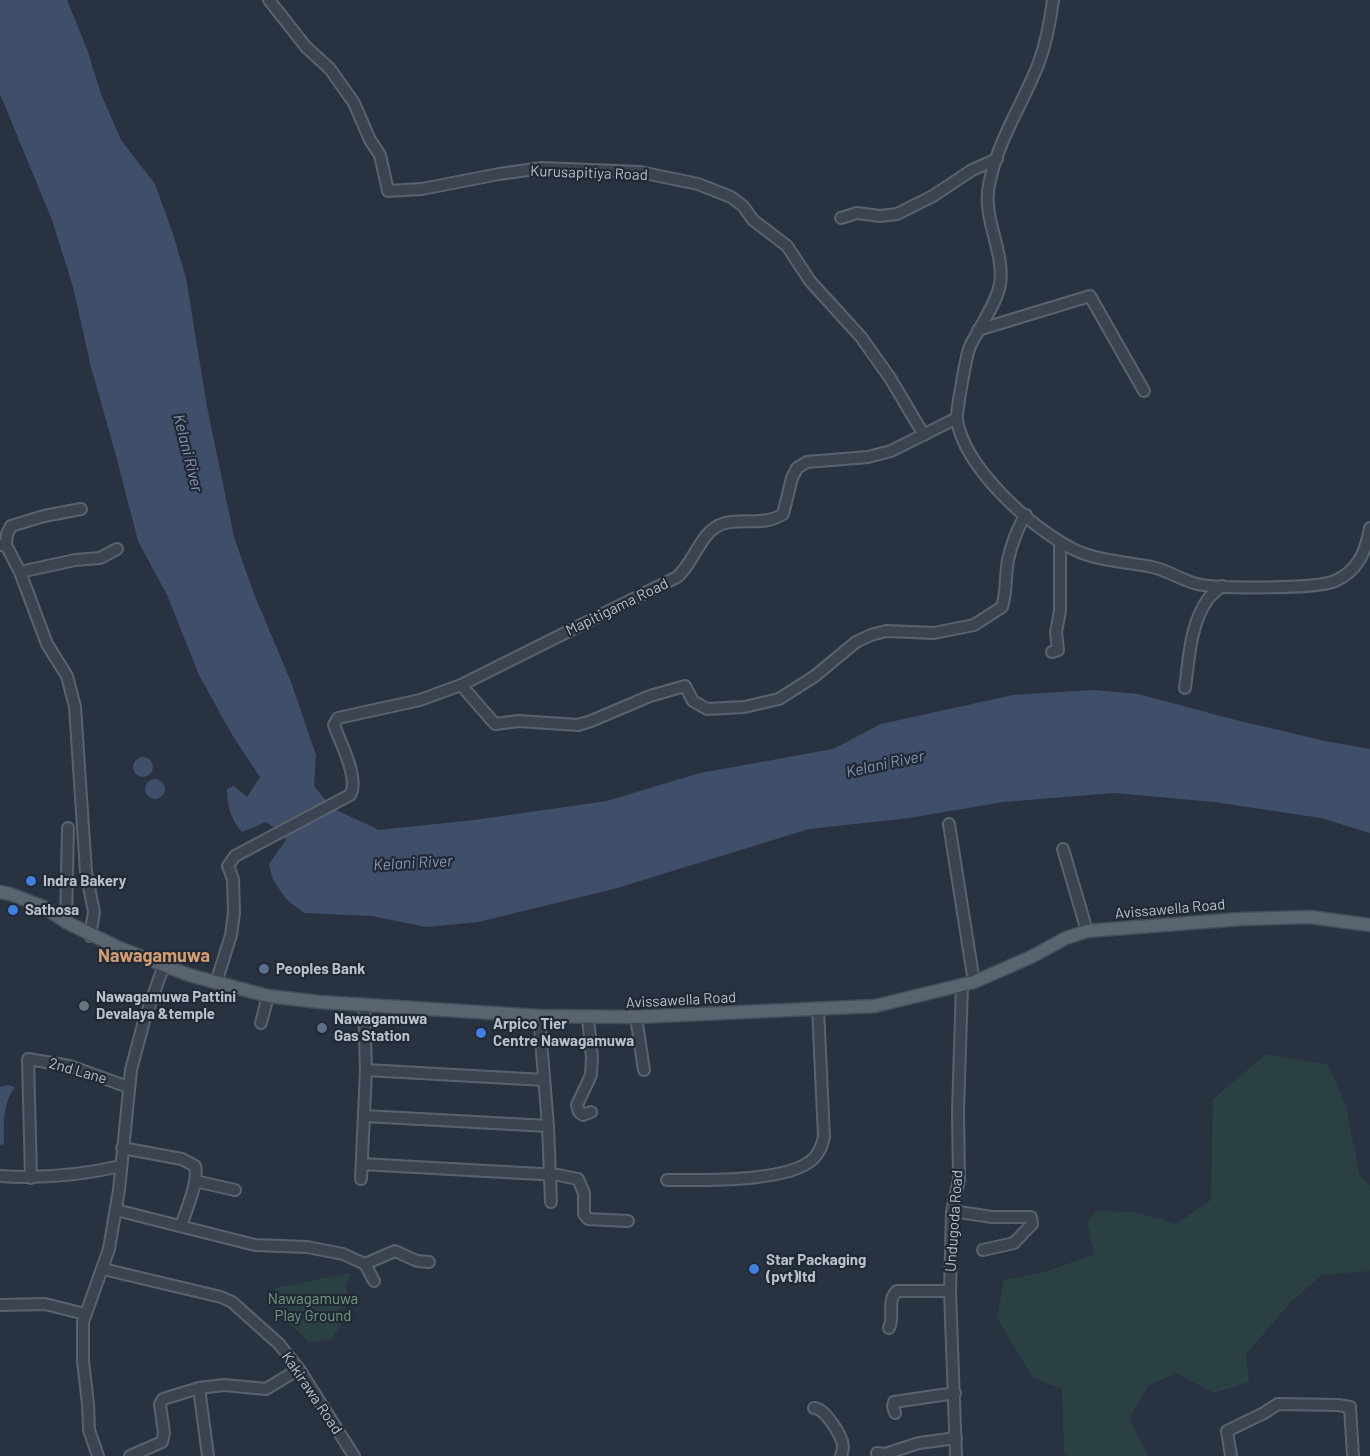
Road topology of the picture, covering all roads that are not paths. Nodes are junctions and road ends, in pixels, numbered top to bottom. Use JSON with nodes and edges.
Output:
{"nodes":[{"id":1,"x":269,"y":0,"type":"edge"},
{"id":2,"x":1053,"y":0,"type":"edge"},
{"id":3,"x":997,"y":159,"type":"junction"},
{"id":4,"x":841,"y":218,"type":"dead end"},
{"id":5,"x":978,"y":330,"type":"junction"},
{"id":6,"x":1144,"y":391,"type":"dead end"},
{"id":7,"x":957,"y":418,"type":"junction"},
{"id":8,"x":924,"y":435,"type":"junction"},
{"id":9,"x":81,"y":509,"type":"dead end"},
{"id":10,"x":1026,"y":515,"type":"junction"},
{"id":11,"x":1370,"y":528,"type":"edge"},
{"id":12,"x":1060,"y":542,"type":"junction"},
{"id":13,"x":3,"y":545,"type":"edge"},
{"id":14,"x":117,"y":549,"type":"dead end"},
{"id":15,"x":20,"y":572,"type":"junction"},
{"id":16,"x":1222,"y":586,"type":"junction"},
{"id":17,"x":1052,"y":652,"type":"dead end"},
{"id":18,"x":461,"y":685,"type":"junction"},
{"id":19,"x":1185,"y":688,"type":"dead end"},
{"id":20,"x":948,"y":824,"type":"dead end"},
{"id":21,"x":68,"y":828,"type":"dead end"},
{"id":22,"x":1063,"y":849,"type":"dead end"},
{"id":23,"x":0,"y":892,"type":"edge"},
{"id":24,"x":66,"y":922,"type":"junction"},
{"id":25,"x":1370,"y":925,"type":"edge"},
{"id":26,"x":1087,"y":931,"type":"junction"},
{"id":27,"x":90,"y":936,"type":"junction"},
{"id":28,"x":165,"y":965,"type":"junction"},
{"id":29,"x":216,"y":983,"type":"junction"},
{"id":30,"x":968,"y":983,"type":"junction"},
{"id":31,"x":268,"y":996,"type":"junction"},
{"id":32,"x":364,"y":1005,"type":"junction"},
{"id":33,"x":818,"y":1008,"type":"junction"},
{"id":34,"x":539,"y":1016,"type":"junction"},
{"id":35,"x":636,"y":1017,"type":"junction"},
{"id":36,"x":588,"y":1018,"type":"junction"},
{"id":37,"x":261,"y":1023,"type":"dead end"},
{"id":38,"x":366,"y":1070,"type":"junction"},
{"id":39,"x":644,"y":1070,"type":"dead end"},
{"id":40,"x":544,"y":1080,"type":"junction"},
{"id":41,"x":588,"y":1081,"type":"junction"},
{"id":42,"x":128,"y":1087,"type":"junction"},
{"id":43,"x":591,"y":1096,"type":"dead end"},
{"id":44,"x":591,"y":1112,"type":"dead end"},
{"id":45,"x":365,"y":1116,"type":"junction"},
{"id":46,"x":548,"y":1126,"type":"junction"},
{"id":47,"x":122,"y":1148,"type":"junction"},
{"id":48,"x":362,"y":1164,"type":"junction"},
{"id":49,"x":121,"y":1166,"type":"junction"},
{"id":50,"x":550,"y":1175,"type":"junction"},
{"id":51,"x":0,"y":1176,"type":"edge"},
{"id":52,"x":31,"y":1178,"type":"junction"},
{"id":53,"x":361,"y":1179,"type":"dead end"},
{"id":54,"x":667,"y":1180,"type":"dead end"},
{"id":55,"x":195,"y":1182,"type":"junction"},
{"id":56,"x":235,"y":1190,"type":"dead end"},
{"id":57,"x":551,"y":1202,"type":"dead end"},
{"id":58,"x":116,"y":1210,"type":"junction"},
{"id":59,"x":952,"y":1211,"type":"junction"},
{"id":60,"x":628,"y":1221,"type":"dead end"},
{"id":61,"x":181,"y":1226,"type":"junction"},
{"id":62,"x":983,"y":1250,"type":"dead end"},
{"id":63,"x":429,"y":1262,"type":"dead end"},
{"id":64,"x":365,"y":1264,"type":"junction"},
{"id":65,"x":103,"y":1269,"type":"junction"},
{"id":66,"x":374,"y":1281,"type":"dead end"},
{"id":67,"x":950,"y":1291,"type":"junction"},
{"id":68,"x":0,"y":1305,"type":"edge"},
{"id":69,"x":85,"y":1314,"type":"junction"},
{"id":70,"x":889,"y":1328,"type":"dead end"},
{"id":71,"x":299,"y":1369,"type":"junction"},
{"id":72,"x":199,"y":1388,"type":"junction"},
{"id":73,"x":955,"y":1393,"type":"junction"},
{"id":74,"x":814,"y":1408,"type":"dead end"},
{"id":75,"x":895,"y":1413,"type":"dead end"},
{"id":76,"x":956,"y":1438,"type":"junction"},
{"id":77,"x":877,"y":1454,"type":"dead end"},
{"id":78,"x":98,"y":1456,"type":"edge"},
{"id":79,"x":130,"y":1456,"type":"edge"},
{"id":80,"x":208,"y":1456,"type":"edge"},
{"id":81,"x":354,"y":1456,"type":"edge"},
{"id":82,"x":841,"y":1456,"type":"edge"},
{"id":83,"x":956,"y":1456,"type":"edge"},
{"id":84,"x":1231,"y":1456,"type":"edge"},
{"id":85,"x":1353,"y":1456,"type":"edge"}],
"edges":[{"from":1,"to":8,"type":"street","name":"Kurusapitiya Road"},
{"from":2,"to":3,"type":"street"},
{"from":3,"to":4,"type":"street"},
{"from":3,"to":5,"type":"street"},
{"from":5,"to":6,"type":"street"},
{"from":5,"to":7,"type":"street"},
{"from":7,"to":8,"type":"street","name":"Mapitigama Road"},
{"from":7,"to":10,"type":"street"},
{"from":8,"to":18,"type":"street","name":"Mapitigama Road"},
{"from":9,"to":13,"type":"street"},
{"from":10,"to":12,"type":"street"},
{"from":10,"to":18,"type":"street"},
{"from":11,"to":16,"type":"street"},
{"from":12,"to":16,"type":"street"},
{"from":12,"to":17,"type":"street"},
{"from":13,"to":15,"type":"street"},
{"from":14,"to":15,"type":"street"},
{"from":15,"to":27,"type":"street"},
{"from":16,"to":19,"type":"street"},
{"from":18,"to":29,"type":"street","name":"Mapitigama Road"},
{"from":20,"to":30,"type":"street","name":"Undugoda Road"},
{"from":21,"to":24,"type":"street"},
{"from":22,"to":26,"type":"street"},
{"from":23,"to":24,"type":"main road","name":"Avissawella Road"},
{"from":24,"to":27,"type":"main road","name":"Avissawella Road"},
{"from":25,"to":26,"type":"main road","name":"Avissawella Road"},
{"from":26,"to":30,"type":"main road","name":"Avissawella Road"},
{"from":27,"to":28,"type":"main road","name":"Avissawella Road"},
{"from":28,"to":29,"type":"main road","name":"Avissawella Road"},
{"from":28,"to":42,"type":"street"},
{"from":29,"to":31,"type":"main road","name":"Avissawella Road"},
{"from":30,"to":33,"type":"main road","name":"Avissawella Road"},
{"from":30,"to":59,"type":"street","name":"Undugoda Road"},
{"from":31,"to":32,"type":"main road","name":"Avissawella Road"},
{"from":31,"to":37,"type":"street"},
{"from":32,"to":34,"type":"main road","name":"Avissawella Road"},
{"from":32,"to":38,"type":"street"},
{"from":33,"to":35,"type":"main road","name":"Avissawella Road"},
{"from":33,"to":54,"type":"street"},
{"from":34,"to":36,"type":"main road","name":"Avissawella Road"},
{"from":34,"to":40,"type":"street"},
{"from":35,"to":36,"type":"main road","name":"Avissawella Road"},
{"from":35,"to":39,"type":"street"},
{"from":36,"to":41,"type":"street"},
{"from":38,"to":40,"type":"street"},
{"from":38,"to":45,"type":"street"},
{"from":40,"to":46,"type":"street"},
{"from":41,"to":43,"type":"street"},
{"from":41,"to":44,"type":"street"},
{"from":42,"to":47,"type":"street"},
{"from":42,"to":52,"type":"street","name":"2nd Lane"},
{"from":45,"to":46,"type":"street"},
{"from":45,"to":48,"type":"street"},
{"from":46,"to":50,"type":"street"},
{"from":47,"to":49,"type":"street"},
{"from":47,"to":55,"type":"street"},
{"from":48,"to":50,"type":"street"},
{"from":48,"to":53,"type":"street"},
{"from":49,"to":52,"type":"street"},
{"from":49,"to":58,"type":"street"},
{"from":50,"to":57,"type":"street"},
{"from":50,"to":60,"type":"street"},
{"from":51,"to":52,"type":"street"},
{"from":55,"to":56,"type":"street"},
{"from":55,"to":61,"type":"street"},
{"from":58,"to":61,"type":"street"},
{"from":58,"to":65,"type":"street"},
{"from":59,"to":62,"type":"street"},
{"from":59,"to":67,"type":"street","name":"Undugoda Road"},
{"from":61,"to":64,"type":"street"},
{"from":63,"to":64,"type":"street"},
{"from":64,"to":66,"type":"street"},
{"from":65,"to":69,"type":"street"},
{"from":65,"to":71,"type":"street","name":"Kakirawa Road"},
{"from":67,"to":70,"type":"street"},
{"from":67,"to":73,"type":"street","name":"Undugoda Road"},
{"from":68,"to":69,"type":"street"},
{"from":69,"to":78,"type":"street"},
{"from":71,"to":72,"type":"street"},
{"from":71,"to":81,"type":"street","name":"Kakirawa Road"},
{"from":72,"to":79,"type":"street"},
{"from":72,"to":80,"type":"street"},
{"from":73,"to":75,"type":"street"},
{"from":73,"to":76,"type":"street","name":"Undugoda Road"},
{"from":74,"to":82,"type":"street"},
{"from":76,"to":77,"type":"street"},
{"from":76,"to":83,"type":"street","name":"Undugoda Road"},
{"from":84,"to":85,"type":"street"}]}
